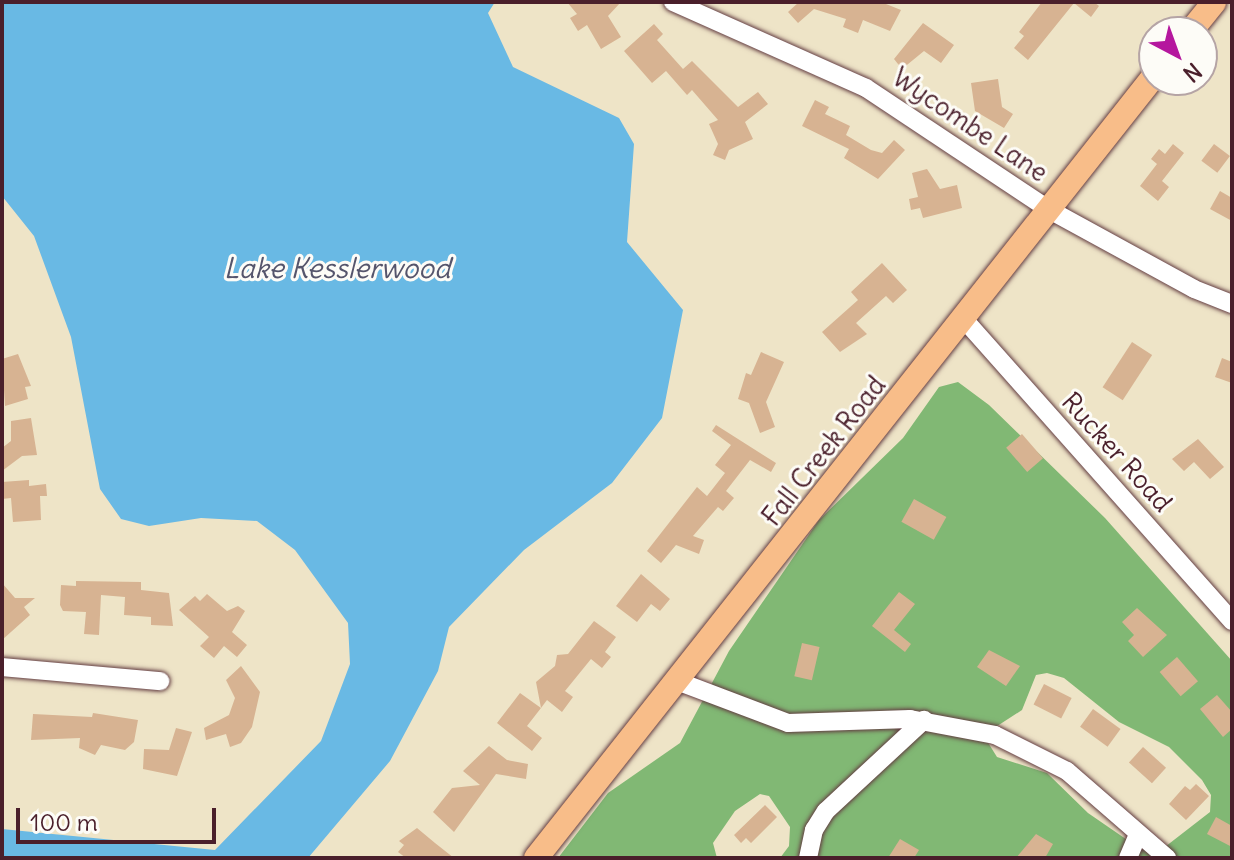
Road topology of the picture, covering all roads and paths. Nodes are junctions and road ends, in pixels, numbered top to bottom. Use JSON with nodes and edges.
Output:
{"nodes":[{"id":1,"x":673,"y":2,"type":"edge"},
{"id":2,"x":1138,"y":96,"type":"edge"},
{"id":3,"x":1048,"y":209,"type":"junction"},
{"id":4,"x":1232,"y":304,"type":"edge"},
{"id":5,"x":962,"y":317,"type":"junction"},
{"id":6,"x":1232,"y":621,"type":"edge"},
{"id":7,"x":2,"y":667,"type":"edge"},
{"id":8,"x":160,"y":681,"type":"dead end"},
{"id":9,"x":677,"y":681,"type":"junction"},
{"id":10,"x":924,"y":720,"type":"junction"},
{"id":11,"x":1138,"y":835,"type":"junction"},
{"id":12,"x":536,"y":858,"type":"edge"},
{"id":13,"x":808,"y":858,"type":"edge"},
{"id":14,"x":1128,"y":858,"type":"edge"},
{"id":15,"x":1167,"y":858,"type":"edge"}],
"edges":[{"from":1,"to":3,"type":"street","name":"Wycombe Lane"},
{"from":2,"to":3,"type":"main road","name":"Fall Creek Road"},
{"from":3,"to":4,"type":"street","name":"Wycombe Lane"},
{"from":3,"to":5,"type":"main road","name":"Fall Creek Road"},
{"from":5,"to":6,"type":"street","name":"Rucker Road"},
{"from":5,"to":9,"type":"main road","name":"Fall Creek Road"},
{"from":7,"to":8,"type":"street"},
{"from":9,"to":10,"type":"street"},
{"from":9,"to":12,"type":"main road","name":"Fall Creek Road"},
{"from":10,"to":11,"type":"street"},
{"from":10,"to":13,"type":"street"},
{"from":11,"to":14,"type":"street"},
{"from":11,"to":15,"type":"street"}]}
